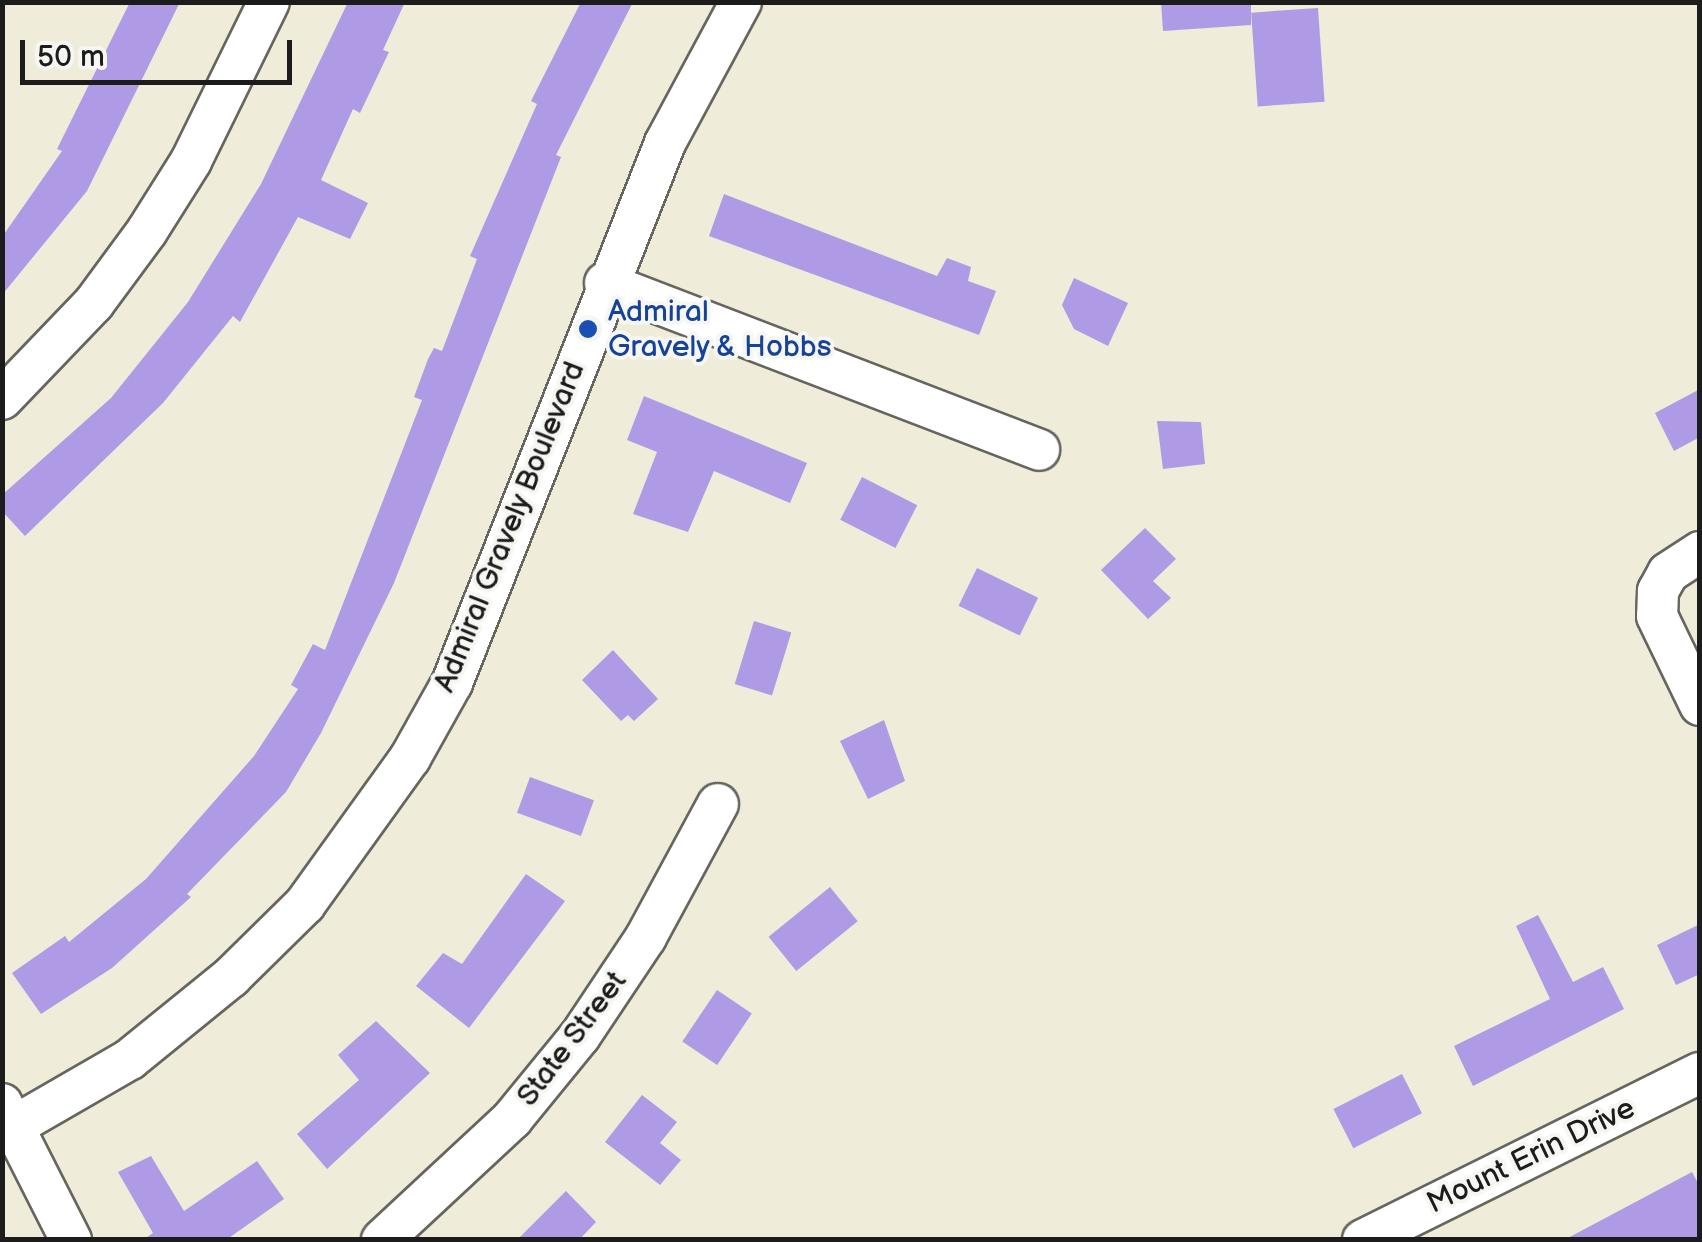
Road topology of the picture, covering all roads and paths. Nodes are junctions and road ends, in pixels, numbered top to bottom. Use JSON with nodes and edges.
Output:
{"nodes":[{"id":1,"x":269,"y":2,"type":"edge"},
{"id":2,"x":741,"y":2,"type":"edge"},
{"id":3,"x":605,"y":283,"type":"junction"},
{"id":4,"x":2,"y":399,"type":"edge"},
{"id":5,"x":1039,"y":450,"type":"dead end"},
{"id":6,"x":1700,"y":552,"type":"edge"},
{"id":7,"x":1700,"y":706,"type":"edge"},
{"id":8,"x":718,"y":804,"type":"dead end"},
{"id":9,"x":1700,"y":1073,"type":"edge"},
{"id":10,"x":6,"y":1121,"type":"edge"},
{"id":11,"x":71,"y":1240,"type":"edge"},
{"id":12,"x":382,"y":1240,"type":"edge"},
{"id":13,"x":1363,"y":1240,"type":"edge"}],
"edges":[{"from":1,"to":4,"type":"street"},
{"from":2,"to":3,"type":"street","name":"Admiral Gravely Boulevard"},
{"from":3,"to":5,"type":"street"},
{"from":3,"to":10,"type":"street","name":"Admiral Gravely Boulevard"},
{"from":6,"to":7,"type":"street"},
{"from":8,"to":12,"type":"street","name":"State Street"},
{"from":9,"to":13,"type":"street","name":"Mount Erin Drive"},
{"from":10,"to":11,"type":"street"}]}
